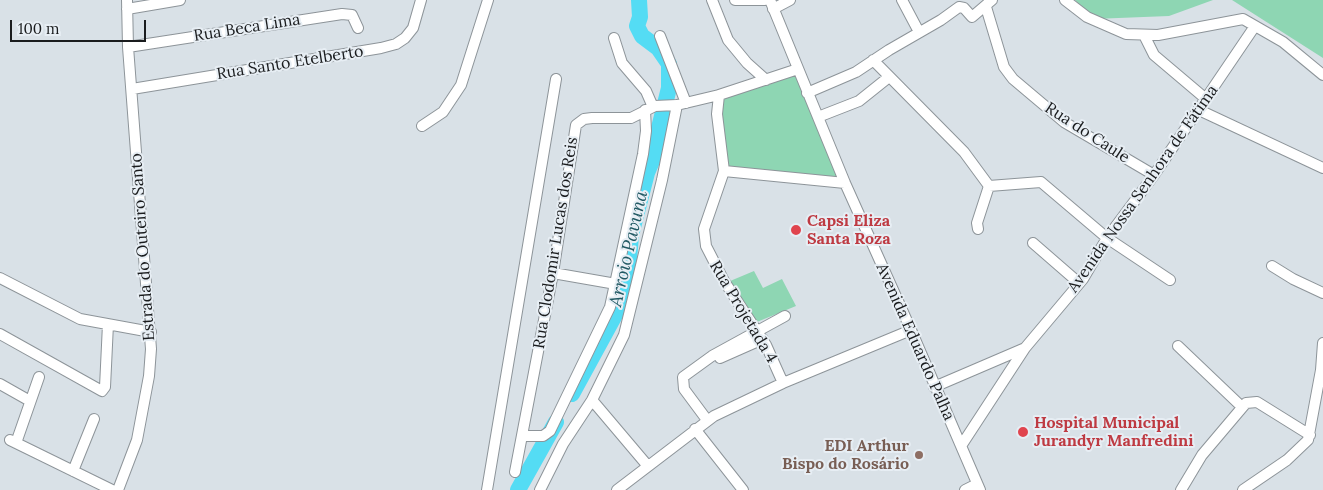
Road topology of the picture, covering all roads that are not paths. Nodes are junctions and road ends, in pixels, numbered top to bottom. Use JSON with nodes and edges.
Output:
{"nodes":[{"id":1,"x":180,"y":0,"type":"edge"},
{"id":2,"x":421,"y":0,"type":"edge"},
{"id":3,"x":488,"y":0,"type":"edge"},
{"id":4,"x":712,"y":0,"type":"edge"},
{"id":5,"x":734,"y":0,"type":"edge"},
{"id":6,"x":765,"y":0,"type":"edge"},
{"id":7,"x":790,"y":0,"type":"edge"},
{"id":8,"x":902,"y":0,"type":"edge"},
{"id":9,"x":1065,"y":0,"type":"edge"},
{"id":10,"x":127,"y":4,"type":"edge"},
{"id":11,"x":989,"y":4,"type":"edge"},
{"id":12,"x":772,"y":5,"type":"edge"},
{"id":13,"x":1255,"y":26,"type":"junction"},
{"id":14,"x":358,"y":28,"type":"dead end"},
{"id":15,"x":919,"y":32,"type":"junction"},
{"id":16,"x":1144,"y":35,"type":"junction"},
{"id":17,"x":660,"y":36,"type":"dead end"},
{"id":18,"x":614,"y":38,"type":"dead end"},
{"id":19,"x":128,"y":47,"type":"junction"},
{"id":20,"x":873,"y":60,"type":"junction"},
{"id":21,"x":798,"y":69,"type":"junction"},
{"id":22,"x":1323,"y":75,"type":"edge"},
{"id":23,"x":888,"y":77,"type":"junction"},
{"id":24,"x":556,"y":79,"type":"dead end"},
{"id":25,"x":766,"y":80,"type":"junction"},
{"id":26,"x":132,"y":89,"type":"junction"},
{"id":27,"x":807,"y":93,"type":"junction"},
{"id":28,"x":719,"y":95,"type":"junction"},
{"id":29,"x":1206,"y":99,"type":"junction"},
{"id":30,"x":678,"y":104,"type":"junction"},
{"id":31,"x":651,"y":108,"type":"junction"},
{"id":32,"x":1199,"y":110,"type":"junction"},
{"id":33,"x":818,"y":117,"type":"junction"},
{"id":34,"x":422,"y":126,"type":"dead end"},
{"id":35,"x":1323,"y":168,"type":"edge"},
{"id":36,"x":724,"y":171,"type":"junction"},
{"id":37,"x":1154,"y":175,"type":"junction"},
{"id":38,"x":844,"y":183,"type":"junction"},
{"id":39,"x":989,"y":186,"type":"junction"},
{"id":40,"x":978,"y":229,"type":"dead end"},
{"id":41,"x":1107,"y":238,"type":"junction"},
{"id":42,"x":1032,"y":243,"type":"dead end"},
{"id":43,"x":1272,"y":266,"type":"dead end"},
{"id":44,"x":553,"y":273,"type":"junction"},
{"id":45,"x":0,"y":278,"type":"edge"},
{"id":46,"x":1170,"y":280,"type":"dead end"},
{"id":47,"x":1079,"y":283,"type":"junction"},
{"id":48,"x":616,"y":284,"type":"junction"},
{"id":49,"x":1323,"y":293,"type":"edge"},
{"id":50,"x":785,"y":316,"type":"dead end"},
{"id":51,"x":108,"y":324,"type":"junction"},
{"id":52,"x":911,"y":330,"type":"junction"},
{"id":53,"x":151,"y":332,"type":"junction"},
{"id":54,"x":0,"y":334,"type":"edge"},
{"id":55,"x":760,"y":335,"type":"junction"},
{"id":56,"x":1323,"y":344,"type":"edge"},
{"id":57,"x":1178,"y":346,"type":"dead end"},
{"id":58,"x":1025,"y":348,"type":"junction"},
{"id":59,"x":1322,"y":368,"type":"edge"},
{"id":60,"x":38,"y":377,"type":"dead end"},
{"id":61,"x":783,"y":382,"type":"junction"},
{"id":62,"x":0,"y":384,"type":"edge"},
{"id":63,"x":934,"y":387,"type":"junction"},
{"id":64,"x":592,"y":400,"type":"junction"},
{"id":65,"x":30,"y":401,"type":"junction"},
{"id":66,"x":1242,"y":406,"type":"junction"},
{"id":67,"x":1319,"y":411,"type":"edge"},
{"id":68,"x":94,"y":420,"type":"dead end"},
{"id":69,"x":707,"y":420,"type":"junction"},
{"id":70,"x":695,"y":429,"type":"junction"},
{"id":71,"x":1310,"y":435,"type":"junction"},
{"id":72,"x":523,"y":436,"type":"junction"},
{"id":73,"x":961,"y":446,"type":"junction"},
{"id":74,"x":647,"y":465,"type":"junction"},
{"id":75,"x":73,"y":471,"type":"junction"},
{"id":76,"x":516,"y":472,"type":"dead end"},
{"id":77,"x":978,"y":487,"type":"edge"},
{"id":78,"x":112,"y":490,"type":"edge"},
{"id":79,"x":118,"y":490,"type":"edge"},
{"id":80,"x":487,"y":490,"type":"edge"},
{"id":81,"x":540,"y":490,"type":"edge"},
{"id":82,"x":617,"y":490,"type":"edge"},
{"id":83,"x":742,"y":490,"type":"edge"},
{"id":84,"x":965,"y":490,"type":"edge"},
{"id":85,"x":1181,"y":490,"type":"edge"},
{"id":86,"x":1243,"y":490,"type":"edge"}],
"edges":[{"from":1,"to":10,"type":"street"},
{"from":2,"to":26,"type":"street","name":"Rua Santo Etelberto"},
{"from":3,"to":34,"type":"street"},
{"from":4,"to":25,"type":"street"},
{"from":5,"to":6,"type":"street"},
{"from":7,"to":12,"type":"street"},
{"from":8,"to":15,"type":"street"},
{"from":9,"to":16,"type":"street"},
{"from":10,"to":19,"type":"street","name":"Estrada do Outeiro Santo"},
{"from":11,"to":15,"type":"street"},
{"from":11,"to":37,"type":"street","name":"Rua do Caule"},
{"from":12,"to":21,"type":"street","name":"Avenida Eduardo Palha"},
{"from":13,"to":16,"type":"street"},
{"from":13,"to":22,"type":"street"},
{"from":13,"to":29,"type":"street","name":"Avenida Nossa Senhora de Fátima"},
{"from":14,"to":19,"type":"street","name":"Rua Beca Lima"},
{"from":15,"to":20,"type":"street"},
{"from":16,"to":29,"type":"street"},
{"from":17,"to":30,"type":"street"},
{"from":18,"to":31,"type":"street"},
{"from":19,"to":26,"type":"street","name":"Estrada do Outeiro Santo"},
{"from":20,"to":23,"type":"street"},
{"from":20,"to":27,"type":"street"},
{"from":21,"to":25,"type":"street","name":"Rua Clodomir Lucas dos Reis"},
{"from":21,"to":27,"type":"street","name":"Avenida Eduardo Palha"},
{"from":23,"to":33,"type":"street"},
{"from":23,"to":39,"type":"street"},
{"from":24,"to":80,"type":"street","name":"Rua Clodomir Lucas dos Reis"},
{"from":25,"to":28,"type":"street","name":"Rua Clodomir Lucas dos Reis"},
{"from":26,"to":53,"type":"street","name":"Estrada do Outeiro Santo"},
{"from":27,"to":33,"type":"street","name":"Avenida Eduardo Palha"},
{"from":28,"to":30,"type":"street","name":"Rua Clodomir Lucas dos Reis"},
{"from":28,"to":36,"type":"street","name":"Rua Projetada 4"},
{"from":29,"to":32,"type":"street","name":"Avenida Nossa Senhora de Fátima"},
{"from":30,"to":31,"type":"street","name":"Rua Clodomir Lucas dos Reis"},
{"from":30,"to":64,"type":"street"},
{"from":31,"to":44,"type":"street","name":"Rua Clodomir Lucas dos Reis"},
{"from":31,"to":48,"type":"street"},
{"from":32,"to":35,"type":"street"},
{"from":32,"to":37,"type":"street","name":"Avenida Nossa Senhora de Fátima"},
{"from":33,"to":38,"type":"street","name":"Avenida Eduardo Palha"},
{"from":36,"to":38,"type":"street"},
{"from":36,"to":55,"type":"street","name":"Rua Projetada 4"},
{"from":37,"to":41,"type":"street","name":"Avenida Nossa Senhora de Fátima"},
{"from":38,"to":52,"type":"street","name":"Avenida Eduardo Palha"},
{"from":39,"to":40,"type":"street"},
{"from":39,"to":41,"type":"street"},
{"from":41,"to":46,"type":"street"},
{"from":41,"to":47,"type":"street","name":"Avenida Nossa Senhora de Fátima"},
{"from":42,"to":47,"type":"street"},
{"from":43,"to":49,"type":"street"},
{"from":44,"to":48,"type":"street"},
{"from":44,"to":72,"type":"street","name":"Rua Clodomir Lucas dos Reis"},
{"from":45,"to":51,"type":"street"},
{"from":47,"to":58,"type":"street","name":"Avenida Nossa Senhora de Fátima"},
{"from":48,"to":72,"type":"street"},
{"from":50,"to":55,"type":"street"},
{"from":51,"to":53,"type":"street"},
{"from":51,"to":54,"type":"street"},
{"from":52,"to":61,"type":"street"},
{"from":52,"to":63,"type":"street","name":"Avenida Eduardo Palha"},
{"from":53,"to":79,"type":"street","name":"Estrada do Outeiro Santo"},
{"from":55,"to":61,"type":"street","name":"Rua Projetada 4"},
{"from":55,"to":69,"type":"street"},
{"from":56,"to":59,"type":"street"},
{"from":57,"to":66,"type":"street"},
{"from":58,"to":63,"type":"street","name":"Avenida Nossa Senhora de Fátima"},
{"from":58,"to":73,"type":"street","name":"Avenida Nossa Senhora de Fátima"},
{"from":59,"to":67,"type":"street"},
{"from":60,"to":65,"type":"street"},
{"from":61,"to":69,"type":"street"},
{"from":62,"to":65,"type":"street"},
{"from":63,"to":73,"type":"street","name":"Avenida Eduardo Palha"},
{"from":64,"to":74,"type":"street"},
{"from":64,"to":81,"type":"street"},
{"from":65,"to":75,"type":"street"},
{"from":66,"to":71,"type":"street"},
{"from":66,"to":85,"type":"street"},
{"from":67,"to":71,"type":"street"},
{"from":68,"to":75,"type":"street"},
{"from":69,"to":70,"type":"street"},
{"from":70,"to":74,"type":"street"},
{"from":70,"to":83,"type":"street"},
{"from":71,"to":86,"type":"street"},
{"from":72,"to":76,"type":"street","name":"Rua Clodomir Lucas dos Reis"},
{"from":73,"to":77,"type":"street","name":"Avenida Eduardo Palha"},
{"from":74,"to":82,"type":"street"},
{"from":75,"to":78,"type":"street"},
{"from":77,"to":84,"type":"street"}]}
